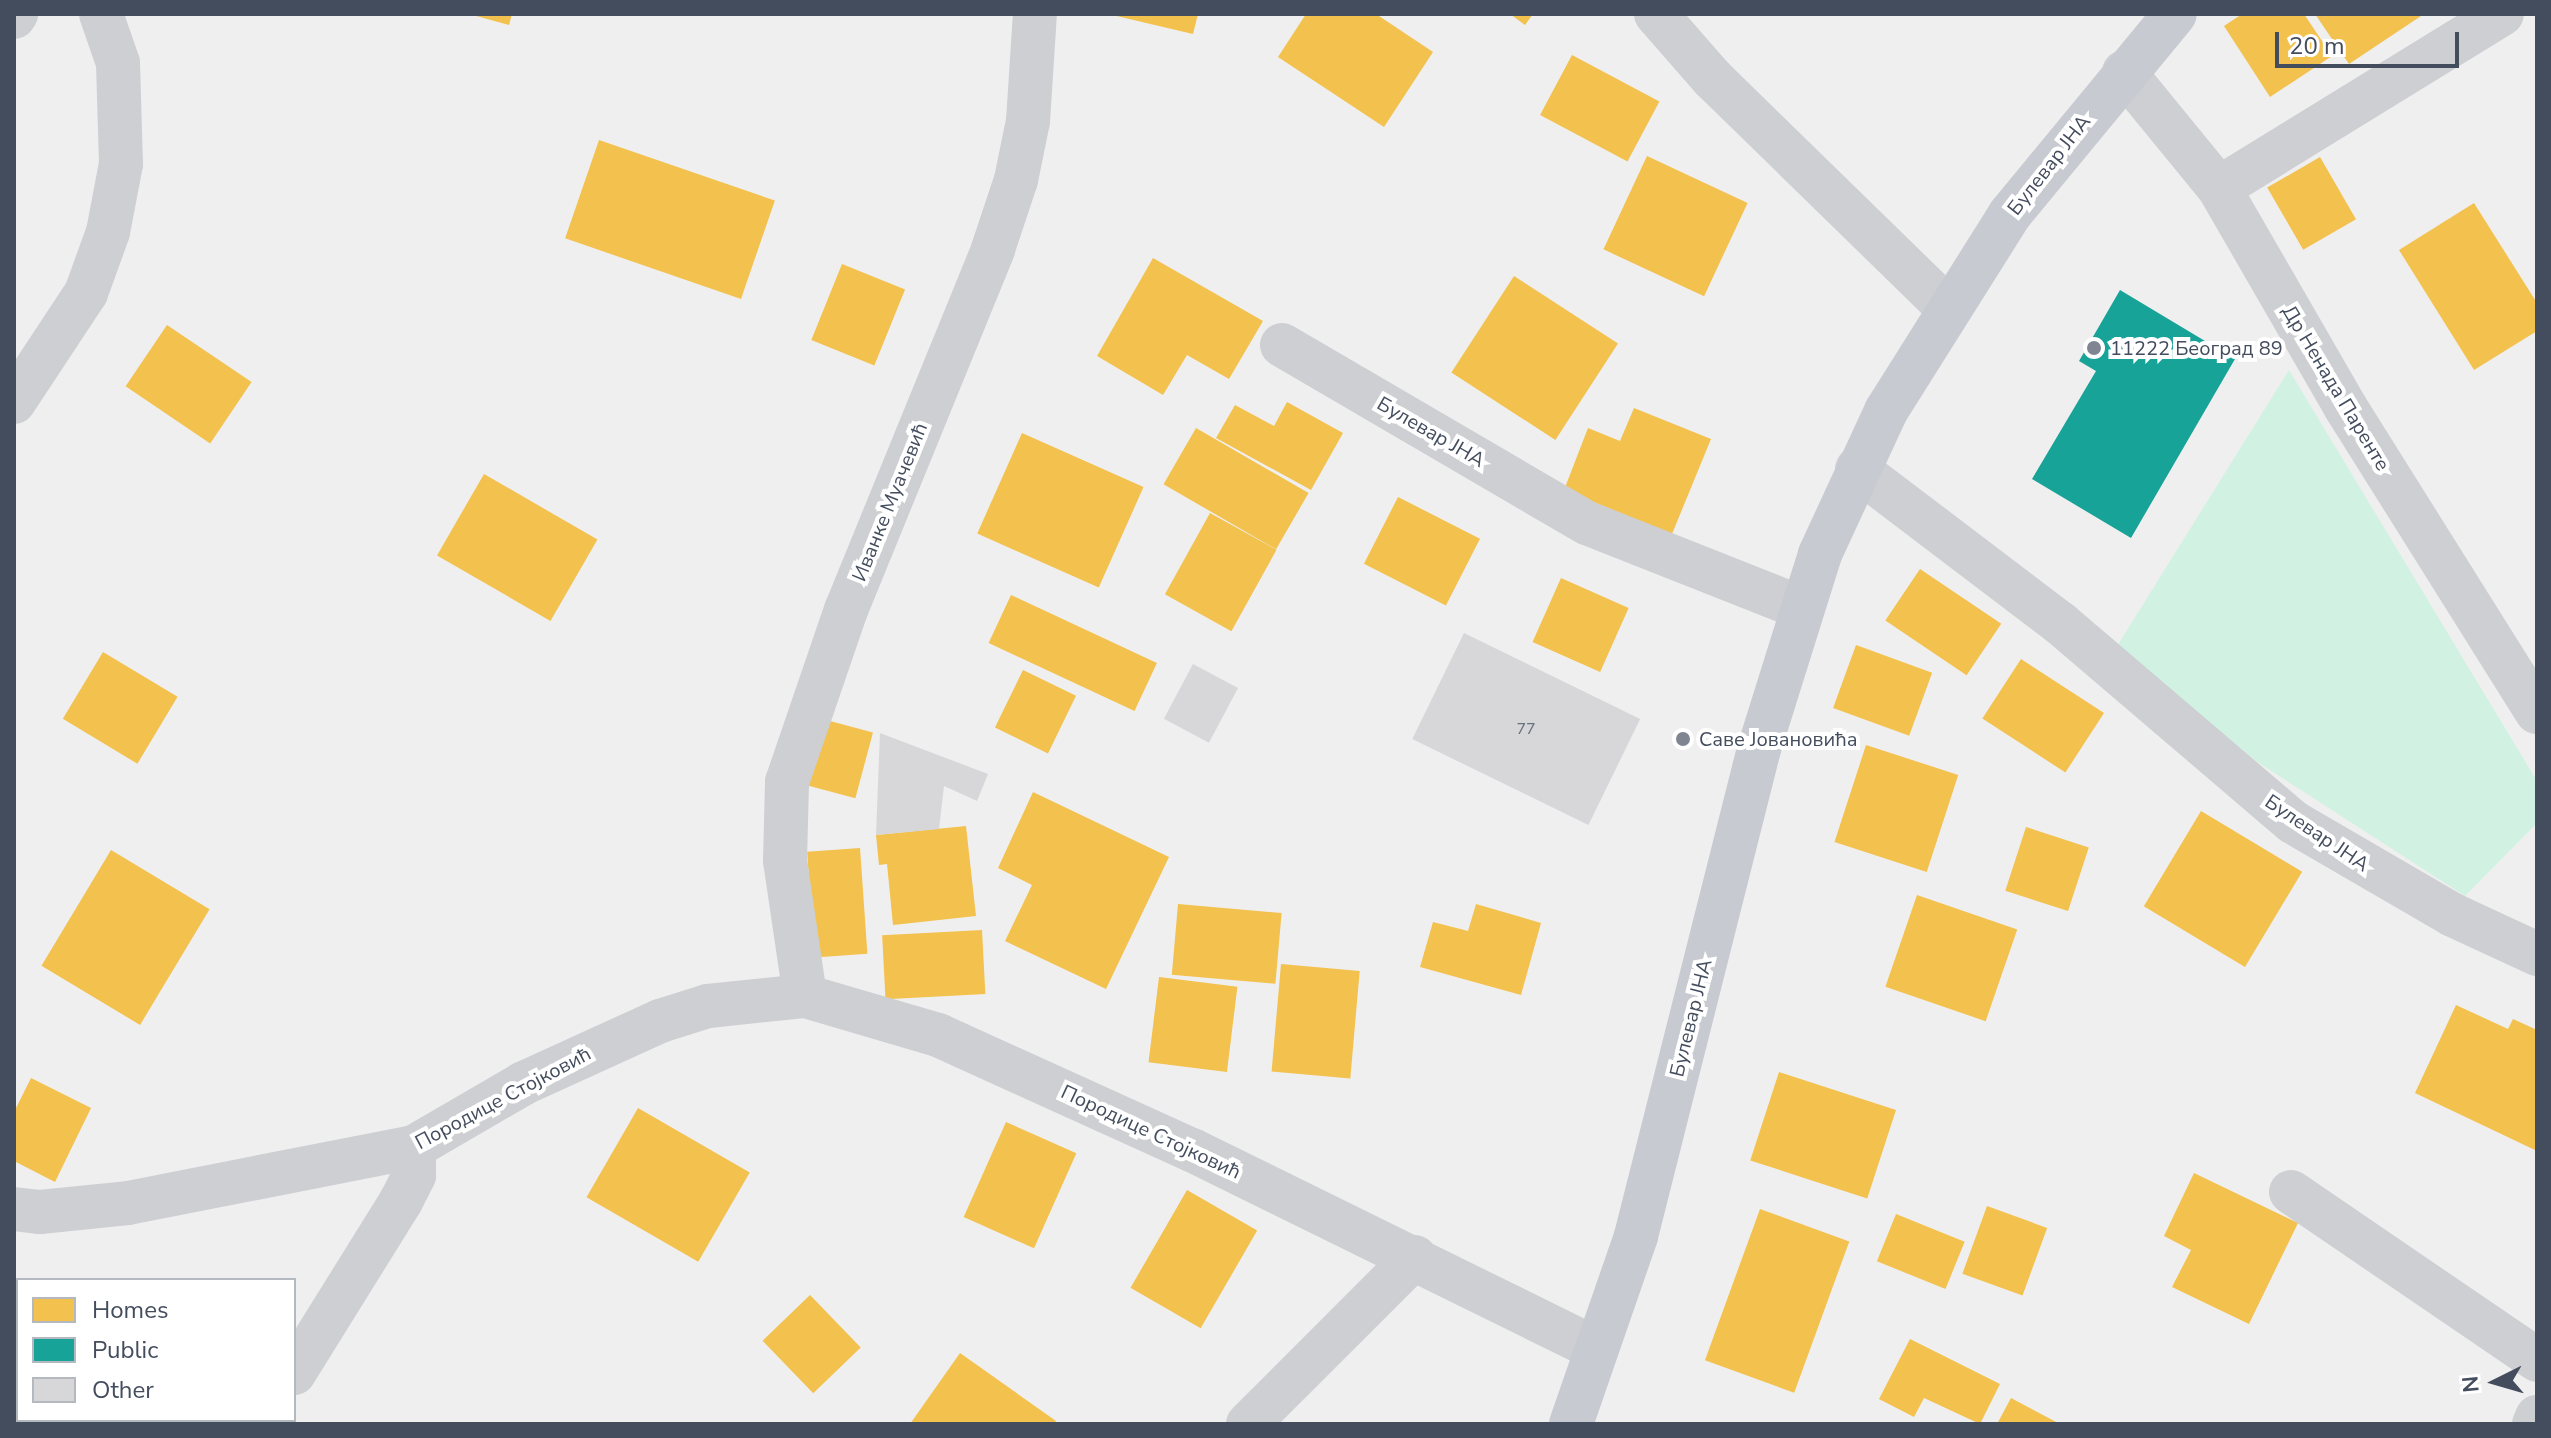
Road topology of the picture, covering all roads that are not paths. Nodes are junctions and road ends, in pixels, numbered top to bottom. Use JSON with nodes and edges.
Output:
{"nodes":[{"id":1,"x":101,"y":14,"type":"edge"},
{"id":2,"x":1035,"y":14,"type":"edge"},
{"id":3,"x":1656,"y":14,"type":"edge"},
{"id":4,"x":2502,"y":14,"type":"edge"},
{"id":5,"x":2162,"y":19,"type":"edge"},
{"id":6,"x":2124,"y":72,"type":"junction"},
{"id":7,"x":2219,"y":188,"type":"junction"},
{"id":8,"x":1949,"y":309,"type":"junction"},
{"id":9,"x":1282,"y":345,"type":"dead end"},
{"id":10,"x":14,"y":402,"type":"edge"},
{"id":11,"x":1857,"y":469,"type":"junction"},
{"id":12,"x":1802,"y":608,"type":"junction"},
{"id":13,"x":2537,"y":712,"type":"edge"},
{"id":14,"x":2537,"y":954,"type":"edge"},
{"id":15,"x":805,"y":996,"type":"junction"},
{"id":16,"x":414,"y":1147,"type":"junction"},
{"id":17,"x":2291,"y":1192,"type":"dead end"},
{"id":18,"x":14,"y":1209,"type":"edge"},
{"id":19,"x":1415,"y":1257,"type":"junction"},
{"id":20,"x":1597,"y":1349,"type":"junction"},
{"id":21,"x":2537,"y":1360,"type":"edge"},
{"id":22,"x":296,"y":1370,"type":"edge"},
{"id":23,"x":2537,"y":1417,"type":"edge"},
{"id":24,"x":1248,"y":1424,"type":"edge"},
{"id":25,"x":1571,"y":1424,"type":"edge"},
{"id":26,"x":2534,"y":1424,"type":"edge"}],
"edges":[{"from":1,"to":10,"type":"street"},
{"from":2,"to":15,"type":"street","name":"Иванке Муачевић"},
{"from":3,"to":8,"type":"street"},
{"from":4,"to":7,"type":"street"},
{"from":5,"to":6,"type":"main road","name":"Булевар ЈНА"},
{"from":6,"to":7,"type":"street","name":"Др Ненада Паренте"},
{"from":6,"to":8,"type":"main road","name":"Булевар ЈНА"},
{"from":7,"to":13,"type":"street","name":"Др Ненада Паренте"},
{"from":8,"to":11,"type":"main road","name":"Булевар ЈНА"},
{"from":9,"to":12,"type":"street","name":"Булевар ЈНА"},
{"from":11,"to":12,"type":"main road","name":"Булевар ЈНА"},
{"from":11,"to":14,"type":"street","name":"Булевар ЈНА"},
{"from":12,"to":20,"type":"main road","name":"Булевар ЈНА"},
{"from":15,"to":16,"type":"street","name":"Породице Стојковић"},
{"from":15,"to":19,"type":"street","name":"Породице Стојковић"},
{"from":16,"to":18,"type":"street","name":"Породице Стојковић"},
{"from":16,"to":22,"type":"street"},
{"from":17,"to":21,"type":"street"},
{"from":19,"to":20,"type":"street","name":"Породице Стојковић"},
{"from":19,"to":24,"type":"street"},
{"from":20,"to":25,"type":"main road","name":"Булевар ЈНА"},
{"from":23,"to":26,"type":"street"}]}
